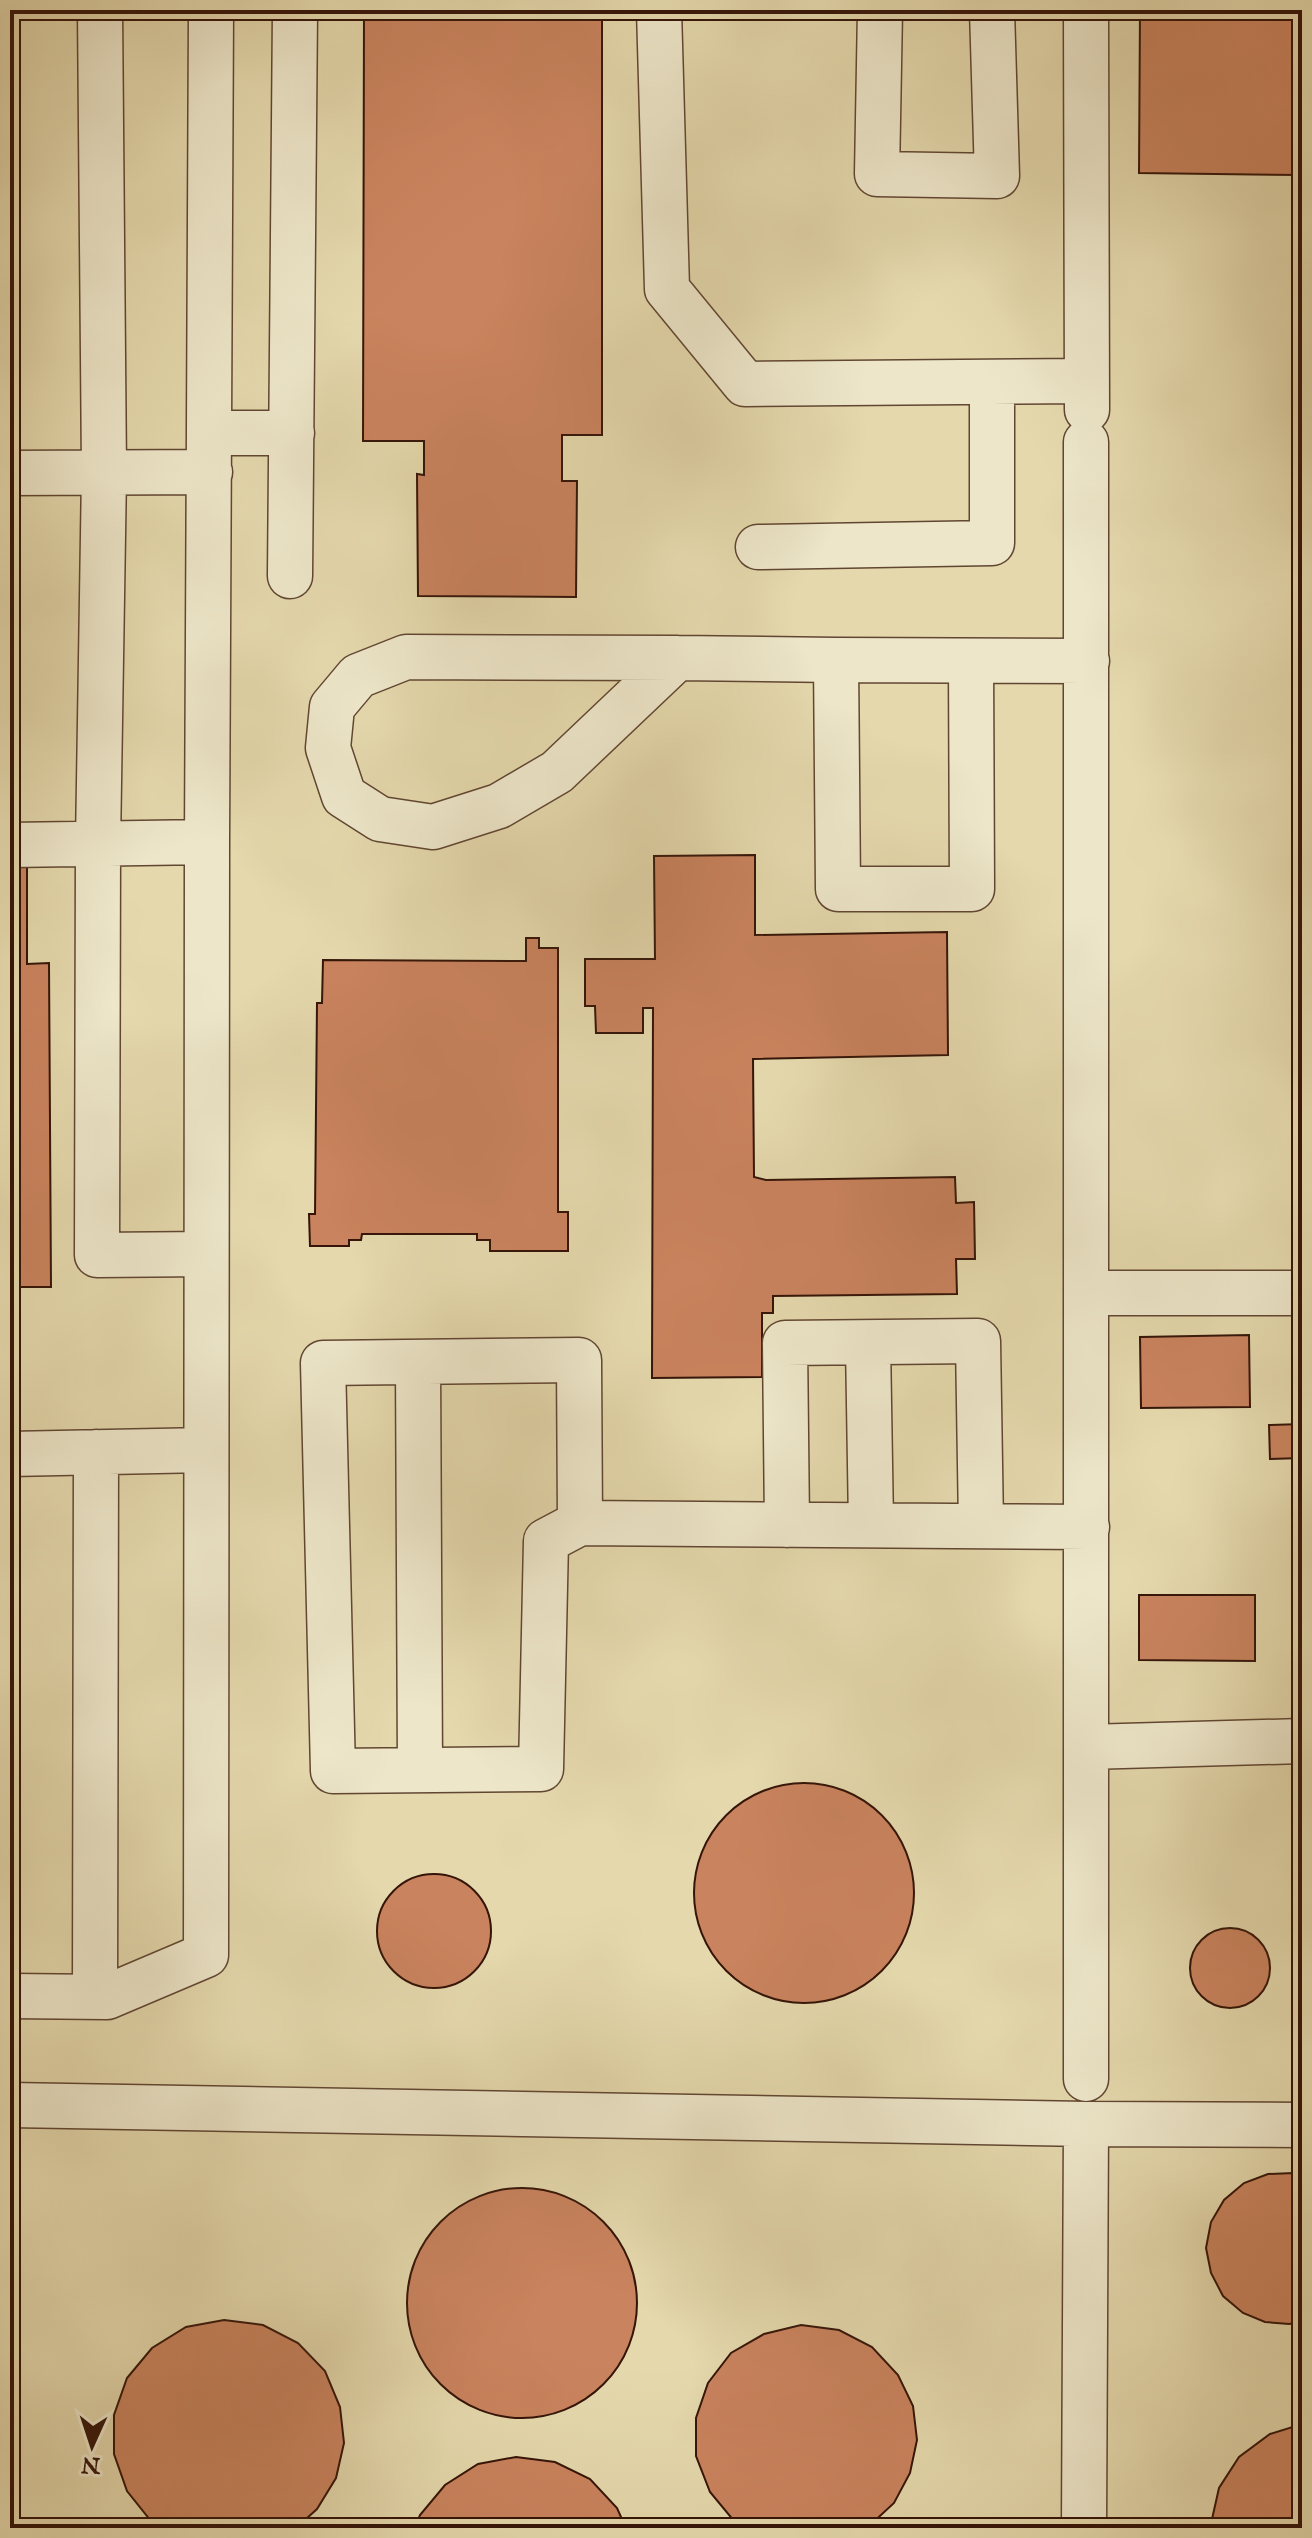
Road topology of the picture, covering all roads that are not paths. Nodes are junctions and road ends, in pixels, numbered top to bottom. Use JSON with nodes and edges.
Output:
{"nodes":[{"id":1,"x":100,"y":10,"type":"edge"},
{"id":2,"x":211,"y":10,"type":"edge"},
{"id":3,"x":295,"y":10,"type":"edge"},
{"id":4,"x":659,"y":10,"type":"edge"},
{"id":5,"x":880,"y":10,"type":"edge"},
{"id":6,"x":992,"y":10,"type":"edge"},
{"id":7,"x":1086,"y":10,"type":"edge"},
{"id":8,"x":992,"y":382,"type":"junction"},
{"id":9,"x":1087,"y":413,"type":"junction"},
{"id":10,"x":292,"y":433,"type":"junction"},
{"id":11,"x":210,"y":453,"type":"junction"},
{"id":12,"x":10,"y":473,"type":"edge"},
{"id":13,"x":104,"y":473,"type":"junction"},
{"id":14,"x":758,"y":547,"type":"dead end"},
{"id":15,"x":290,"y":576,"type":"dead end"},
{"id":16,"x":677,"y":658,"type":"junction"},
{"id":17,"x":836,"y":660,"type":"junction"},
{"id":18,"x":971,"y":661,"type":"junction"},
{"id":19,"x":1087,"y":661,"type":"junction"},
{"id":20,"x":207,"y":842,"type":"junction"},
{"id":21,"x":98,"y":844,"type":"junction"},
{"id":22,"x":10,"y":845,"type":"edge"},
{"id":23,"x":206,"y":1254,"type":"junction"},
{"id":24,"x":1087,"y":1293,"type":"junction"},
{"id":25,"x":1302,"y":1293,"type":"edge"},
{"id":26,"x":868,"y":1343,"type":"junction"},
{"id":27,"x":418,"y":1362,"type":"junction"},
{"id":28,"x":206,"y":1450,"type":"junction"},
{"id":29,"x":96,"y":1452,"type":"junction"},
{"id":30,"x":10,"y":1454,"type":"edge"},
{"id":31,"x":580,"y":1523,"type":"junction"},
{"id":32,"x":787,"y":1525,"type":"junction"},
{"id":33,"x":871,"y":1525,"type":"junction"},
{"id":34,"x":981,"y":1526,"type":"junction"},
{"id":35,"x":1087,"y":1527,"type":"junction"},
{"id":36,"x":1302,"y":1741,"type":"edge"},
{"id":37,"x":1087,"y":1747,"type":"junction"},
{"id":38,"x":420,"y":1770,"type":"junction"},
{"id":39,"x":10,"y":1996,"type":"edge"},
{"id":40,"x":95,"y":1997,"type":"junction"},
{"id":41,"x":1086,"y":2079,"type":"dead end"},
{"id":42,"x":10,"y":2105,"type":"edge"},
{"id":43,"x":1086,"y":2124,"type":"junction"},
{"id":44,"x":1302,"y":2125,"type":"edge"},
{"id":45,"x":1084,"y":2528,"type":"edge"}],
"edges":[{"from":1,"to":13,"type":"lane"},
{"from":2,"to":11,"type":"lane"},
{"from":3,"to":10,"type":"lane"},
{"from":4,"to":8,"type":"lane"},
{"from":5,"to":6,"type":"lane"},
{"from":7,"to":9,"type":"lane"},
{"from":8,"to":9,"type":"lane"},
{"from":8,"to":14,"type":"lane"},
{"from":9,"to":19,"type":"lane"},
{"from":10,"to":11,"type":"lane"},
{"from":10,"to":15,"type":"lane"},
{"from":11,"to":13,"type":"lane"},
{"from":11,"to":20,"type":"lane"},
{"from":12,"to":13,"type":"lane"},
{"from":13,"to":21,"type":"lane"},
{"from":16,"to":16,"type":"lane"},
{"from":16,"to":17,"type":"lane"},
{"from":17,"to":18,"type":"lane"},
{"from":17,"to":18,"type":"lane"},
{"from":18,"to":19,"type":"lane"},
{"from":19,"to":24,"type":"lane"},
{"from":20,"to":21,"type":"lane"},
{"from":20,"to":23,"type":"lane"},
{"from":21,"to":22,"type":"lane"},
{"from":21,"to":23,"type":"lane"},
{"from":23,"to":28,"type":"lane"},
{"from":24,"to":25,"type":"lane"},
{"from":24,"to":35,"type":"lane"},
{"from":26,"to":32,"type":"lane"},
{"from":26,"to":33,"type":"lane"},
{"from":26,"to":34,"type":"lane"},
{"from":27,"to":31,"type":"lane"},
{"from":27,"to":38,"type":"lane"},
{"from":27,"to":38,"type":"lane"},
{"from":28,"to":29,"type":"lane"},
{"from":28,"to":40,"type":"lane"},
{"from":29,"to":30,"type":"lane"},
{"from":29,"to":40,"type":"lane"},
{"from":31,"to":32,"type":"lane"},
{"from":31,"to":38,"type":"lane"},
{"from":32,"to":33,"type":"lane"},
{"from":33,"to":34,"type":"lane"},
{"from":34,"to":35,"type":"lane"},
{"from":35,"to":37,"type":"lane"},
{"from":36,"to":37,"type":"lane"},
{"from":37,"to":41,"type":"lane"},
{"from":39,"to":40,"type":"lane"},
{"from":42,"to":43,"type":"lane"},
{"from":43,"to":44,"type":"lane"},
{"from":43,"to":45,"type":"lane"}]}
